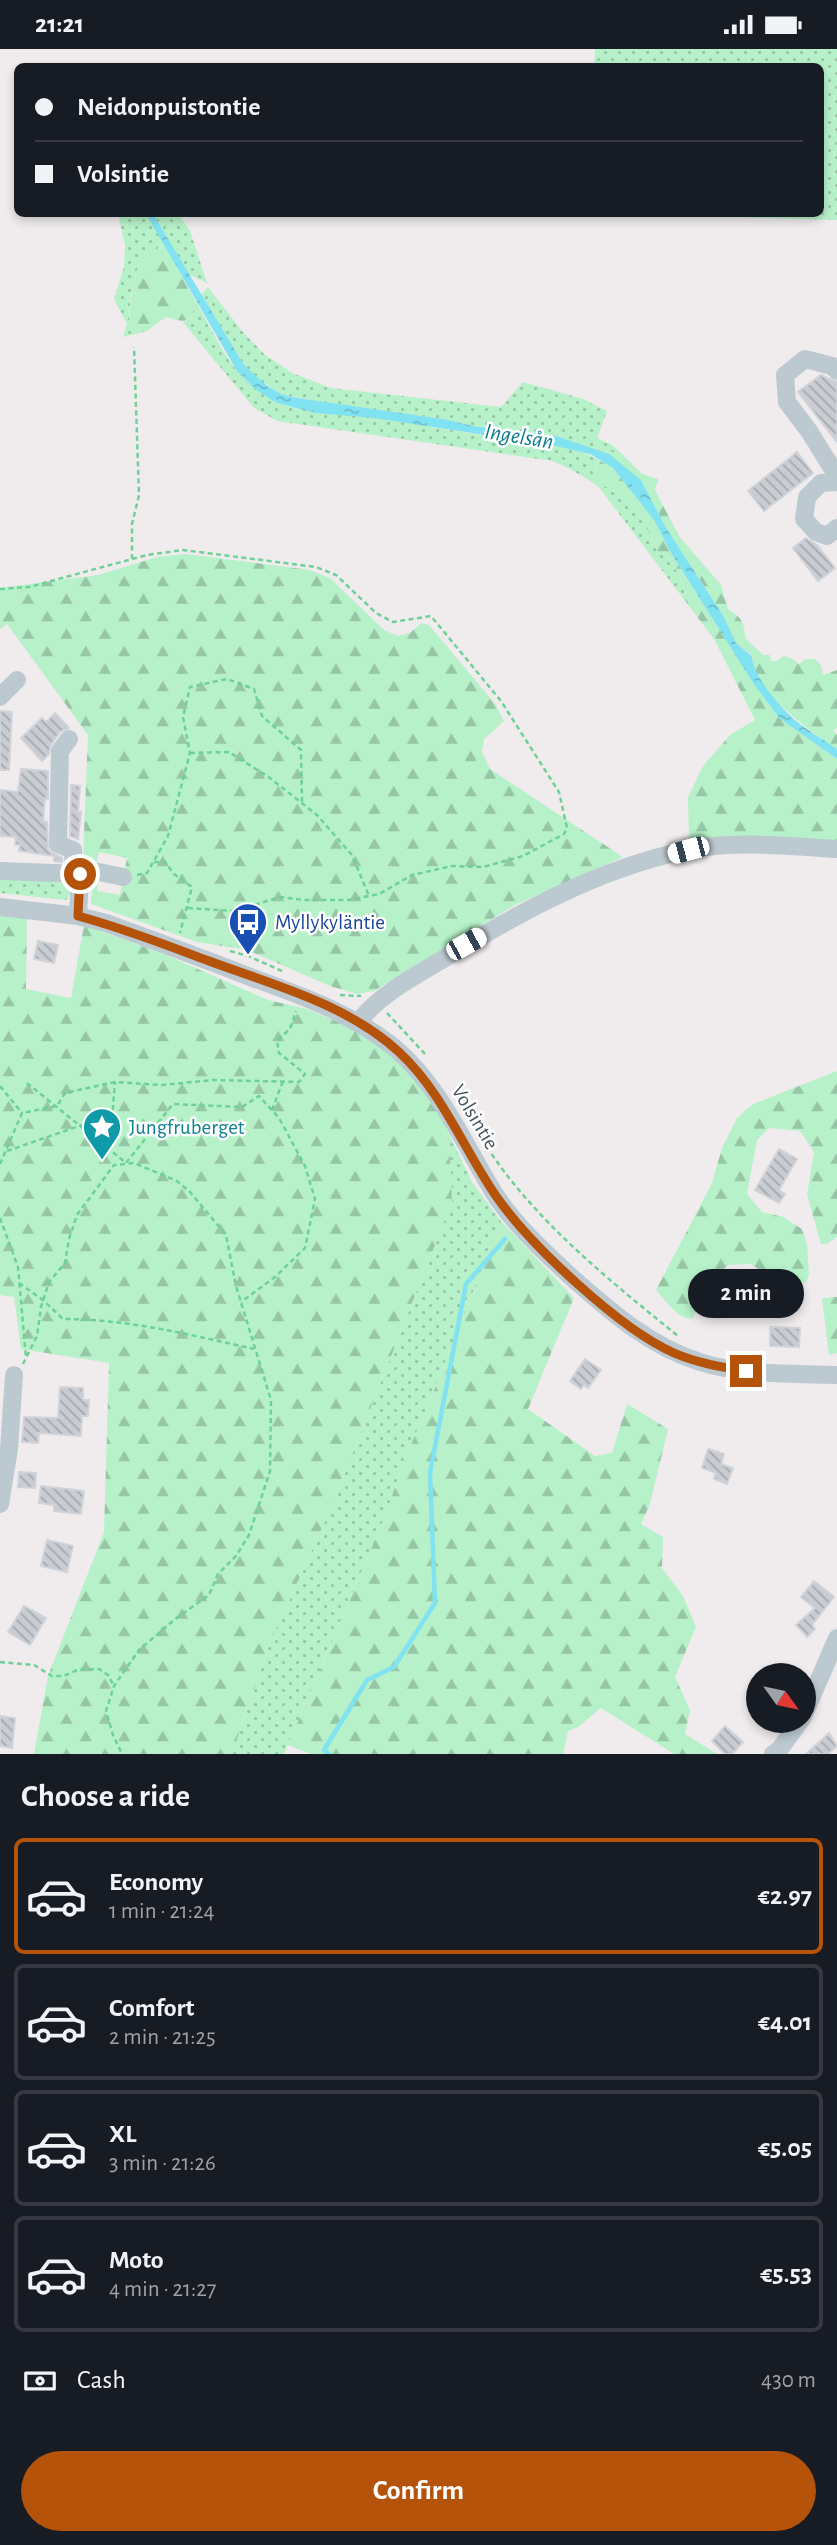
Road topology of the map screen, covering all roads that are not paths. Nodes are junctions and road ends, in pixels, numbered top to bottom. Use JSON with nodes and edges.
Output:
{"nodes":[{"id":1,"x":837,"y":372,"type":"edge"},
{"id":2,"x":837,"y":476,"type":"edge"},
{"id":3,"x":837,"y":482,"type":"edge"},
{"id":4,"x":837,"y":528,"type":"edge"},
{"id":5,"x":17,"y":680,"type":"dead end"},
{"id":6,"x":0,"y":697,"type":"edge"},
{"id":7,"x":69,"y":739,"type":"dead end"},
{"id":8,"x":837,"y":849,"type":"edge"},
{"id":9,"x":0,"y":871,"type":"edge"},
{"id":10,"x":77,"y":874,"type":"junction"},
{"id":11,"x":123,"y":877,"type":"road end"},
{"id":12,"x":0,"y":907,"type":"edge"},
{"id":13,"x":78,"y":916,"type":"junction"},
{"id":14,"x":359,"y":1021,"type":"junction"},
{"id":15,"x":14,"y":1375,"type":"road end"},
{"id":16,"x":837,"y":1375,"type":"edge"},
{"id":17,"x":0,"y":1504,"type":"edge"},
{"id":18,"x":837,"y":1638,"type":"edge"},
{"id":19,"x":816,"y":1687,"type":"edge"},
{"id":20,"x":792,"y":1733,"type":"edge"},
{"id":21,"x":773,"y":1754,"type":"edge"}],
"edges":[{"from":1,"to":2,"type":"street"},
{"from":3,"to":4,"type":"street"},
{"from":5,"to":6,"type":"street"},
{"from":7,"to":10,"type":"street"},
{"from":8,"to":14,"type":"street"},
{"from":9,"to":10,"type":"street"},
{"from":10,"to":11,"type":"street"},
{"from":10,"to":13,"type":"street"},
{"from":12,"to":13,"type":"street","name":"Volsintie"},
{"from":13,"to":14,"type":"street","name":"Volsintie"},
{"from":14,"to":16,"type":"street","name":"Volsintie"},
{"from":15,"to":17,"type":"street"},
{"from":18,"to":19,"type":"street"},
{"from":20,"to":21,"type":"street"}]}
